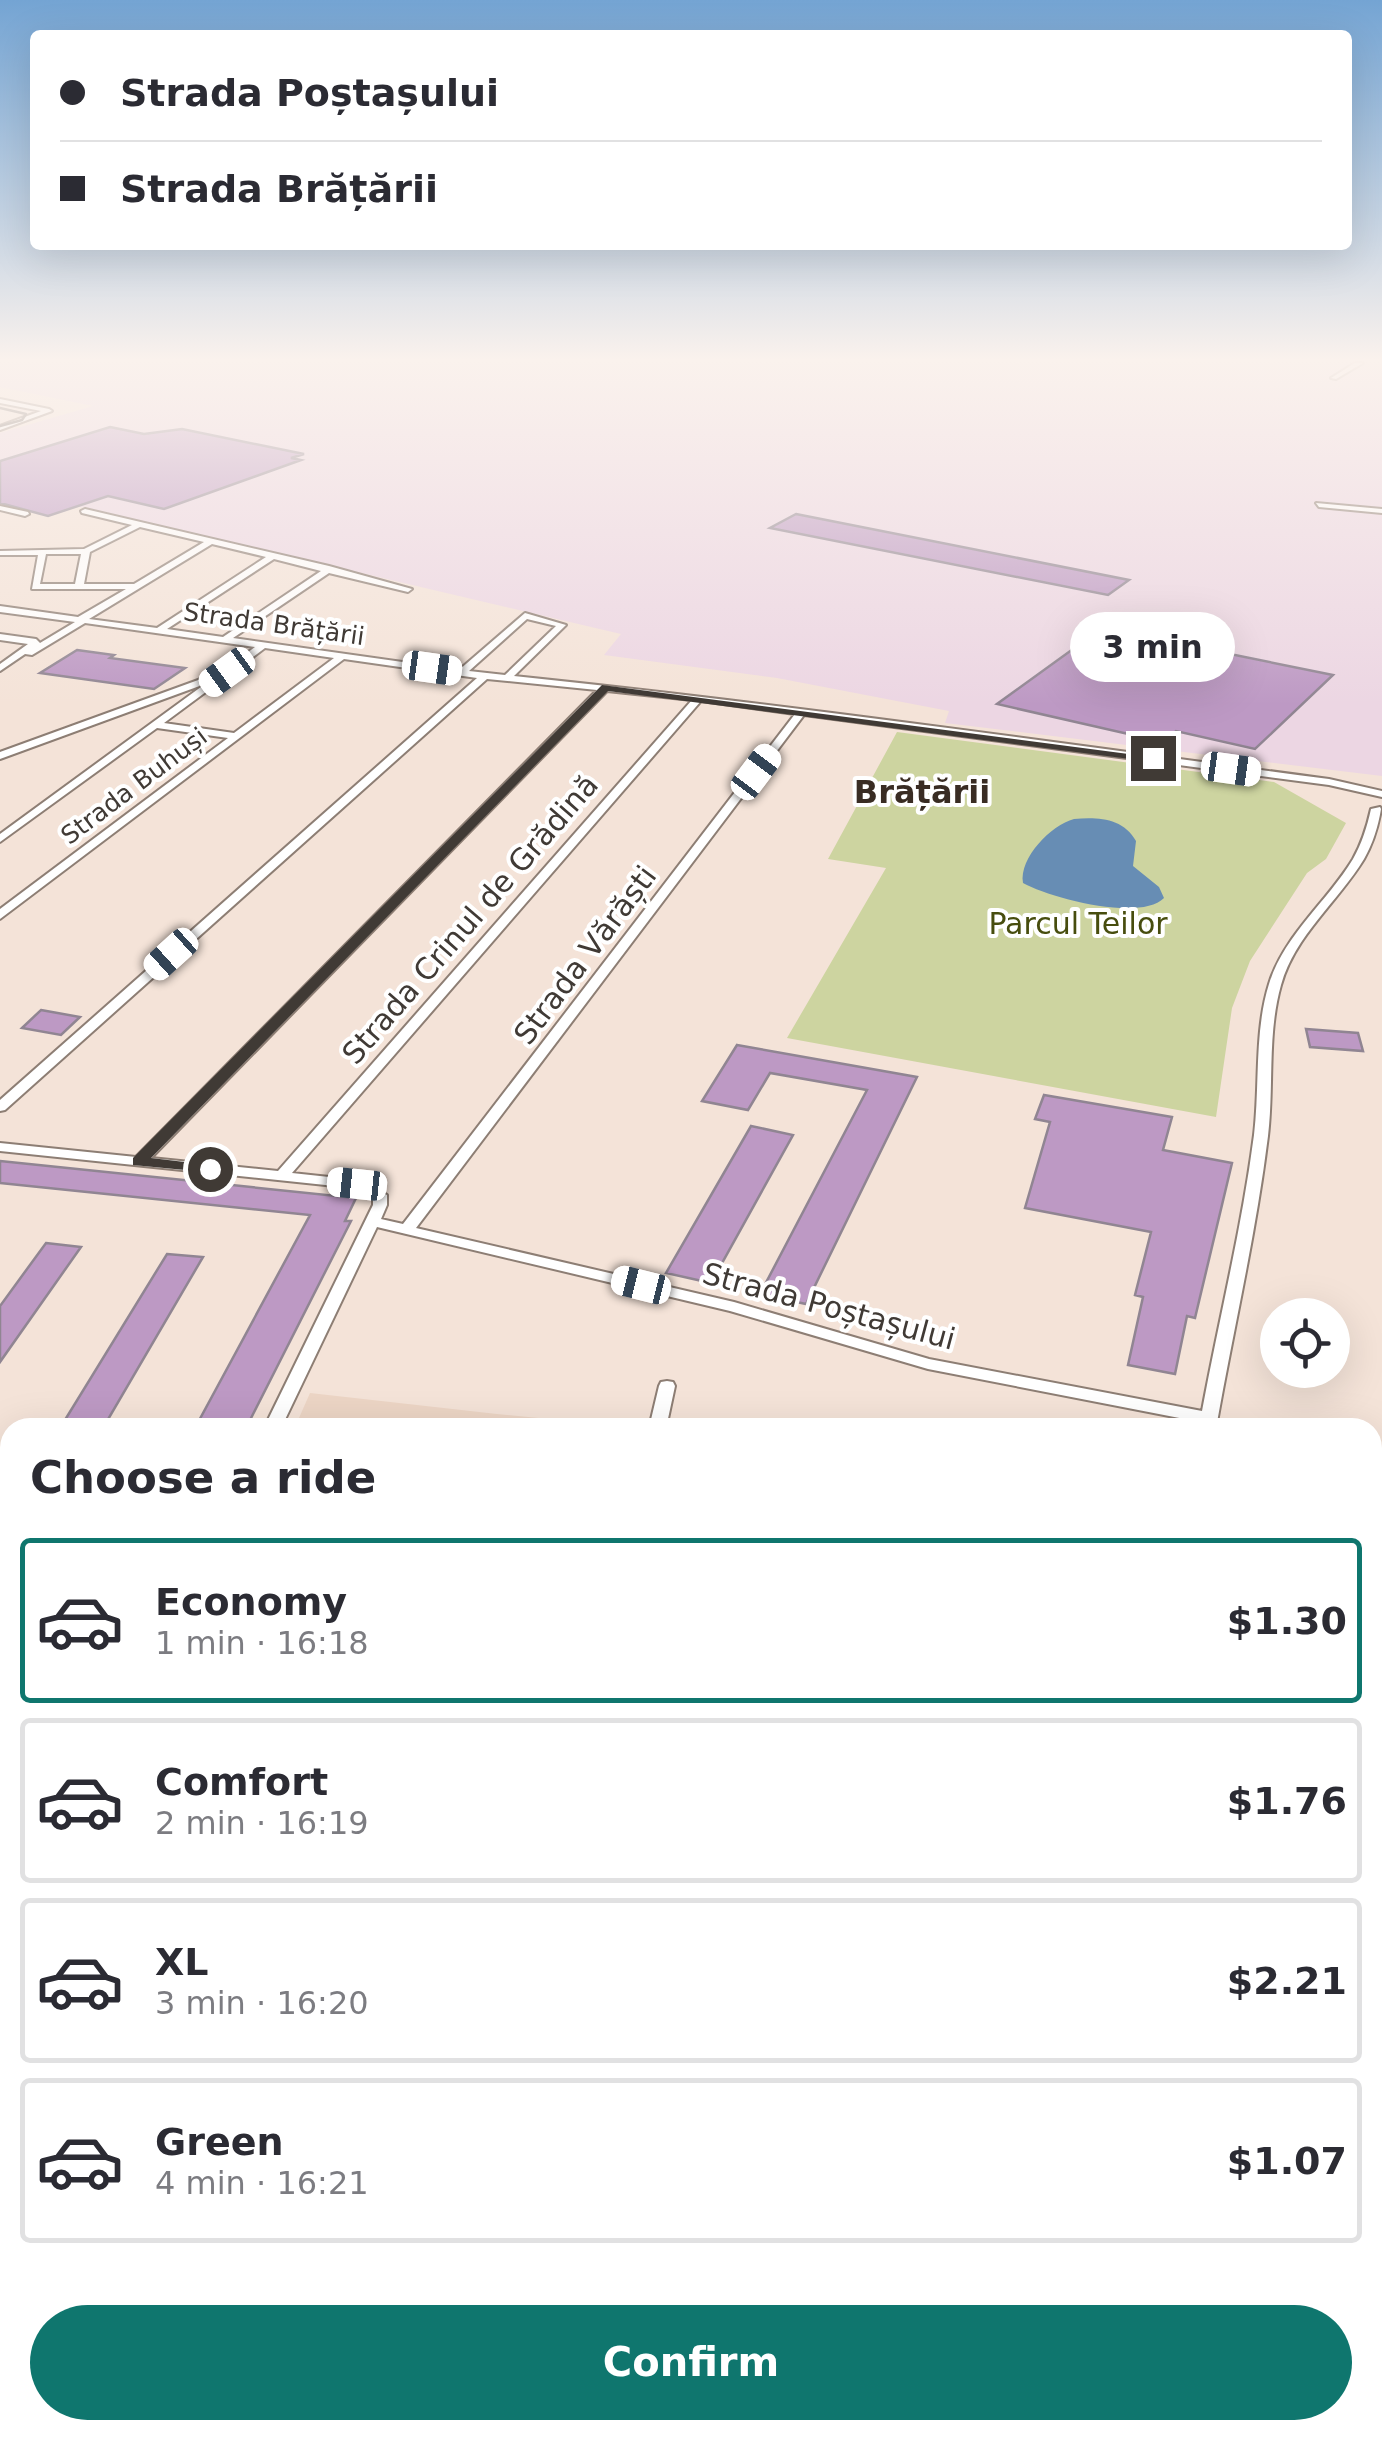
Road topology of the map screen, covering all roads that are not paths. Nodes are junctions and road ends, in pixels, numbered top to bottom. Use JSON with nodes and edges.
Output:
{"nodes":[{"id":1,"x":1320,"y":504,"type":"dead end"},
{"id":2,"x":0,"y":508,"type":"edge"},
{"id":3,"x":1382,"y":510,"type":"edge"},
{"id":4,"x":85,"y":511,"type":"dead end"},
{"id":5,"x":25,"y":514,"type":"dead end"},
{"id":6,"x":139,"y":524,"type":"junction"},
{"id":7,"x":211,"y":542,"type":"junction"},
{"id":8,"x":86,"y":551,"type":"junction"},
{"id":9,"x":0,"y":553,"type":"edge"},
{"id":10,"x":42,"y":554,"type":"junction"},
{"id":11,"x":273,"y":556,"type":"junction"},
{"id":12,"x":330,"y":569,"type":"junction"},
{"id":13,"x":79,"y":586,"type":"junction"},
{"id":14,"x":134,"y":586,"type":"junction"},
{"id":15,"x":408,"y":588,"type":"dead end"},
{"id":16,"x":0,"y":608,"type":"edge"},
{"id":17,"x":82,"y":620,"type":"junction"},
{"id":18,"x":158,"y":630,"type":"junction"},
{"id":19,"x":0,"y":637,"type":"edge"},
{"id":20,"x":226,"y":640,"type":"junction"},
{"id":21,"x":264,"y":645,"type":"junction"},
{"id":22,"x":20,"y":656,"type":"junction"},
{"id":23,"x":342,"y":656,"type":"junction"},
{"id":24,"x":0,"y":668,"type":"edge"},
{"id":25,"x":227,"y":672,"type":"junction"},
{"id":26,"x":462,"y":672,"type":"junction"},
{"id":27,"x":485,"y":676,"type":"junction"},
{"id":28,"x":508,"y":678,"type":"junction"},
{"id":29,"x":606,"y":687,"type":"junction"},
{"id":30,"x":699,"y":698,"type":"junction"},
{"id":31,"x":802,"y":711,"type":"junction"},
{"id":32,"x":155,"y":725,"type":"junction"},
{"id":33,"x":237,"y":736,"type":"junction"},
{"id":34,"x":0,"y":756,"type":"edge"},
{"id":35,"x":1379,"y":803,"type":"edge"},
{"id":36,"x":1377,"y":834,"type":"edge"},
{"id":37,"x":0,"y":839,"type":"edge"},
{"id":38,"x":0,"y":915,"type":"edge"},
{"id":39,"x":0,"y":1106,"type":"edge"},
{"id":40,"x":0,"y":1147,"type":"edge"},
{"id":41,"x":139,"y":1162,"type":"junction"},
{"id":42,"x":281,"y":1176,"type":"junction"},
{"id":43,"x":372,"y":1222,"type":"junction"},
{"id":44,"x":407,"y":1229,"type":"junction"},
{"id":45,"x":668,"y":1386,"type":"dead end"},
{"id":46,"x":277,"y":1418,"type":"edge"},
{"id":47,"x":660,"y":1418,"type":"edge"},
{"id":48,"x":1184,"y":1418,"type":"edge"},
{"id":49,"x":1209,"y":1418,"type":"edge"}],
"edges":[{"from":1,"to":3,"type":"street"},
{"from":2,"to":5,"type":"street"},
{"from":4,"to":6,"type":"street"},
{"from":6,"to":7,"type":"street"},
{"from":6,"to":8,"type":"street"},
{"from":7,"to":11,"type":"street"},
{"from":7,"to":14,"type":"street"},
{"from":8,"to":10,"type":"street"},
{"from":8,"to":13,"type":"street"},
{"from":9,"to":10,"type":"street"},
{"from":10,"to":13,"type":"street"},
{"from":11,"to":12,"type":"street"},
{"from":11,"to":18,"type":"street"},
{"from":12,"to":15,"type":"street"},
{"from":12,"to":20,"type":"street"},
{"from":13,"to":14,"type":"street"},
{"from":14,"to":17,"type":"street"},
{"from":16,"to":17,"type":"street","name":"Strada Brățării"},
{"from":17,"to":18,"type":"street","name":"Strada Brățării"},
{"from":17,"to":22,"type":"street"},
{"from":18,"to":20,"type":"street","name":"Strada Brățării"},
{"from":19,"to":22,"type":"street"},
{"from":20,"to":21,"type":"street","name":"Strada Brățării"},
{"from":21,"to":23,"type":"street","name":"Strada Brățării"},
{"from":21,"to":25,"type":"street"},
{"from":22,"to":24,"type":"street"},
{"from":23,"to":26,"type":"street","name":"Strada Brățării"},
{"from":23,"to":33,"type":"street","name":"Strada Buhuși"},
{"from":25,"to":32,"type":"street"},
{"from":25,"to":34,"type":"street"},
{"from":26,"to":27,"type":"street","name":"Strada Brățării"},
{"from":26,"to":28,"type":"street"},
{"from":27,"to":28,"type":"street","name":"Strada Brățării"},
{"from":27,"to":39,"type":"street"},
{"from":28,"to":29,"type":"street","name":"Strada Brățării"},
{"from":29,"to":30,"type":"street","name":"Strada Brățării"},
{"from":29,"to":41,"type":"street"},
{"from":30,"to":31,"type":"street","name":"Strada Brățării"},
{"from":30,"to":42,"type":"street","name":"Strada Crinul de Grădină"},
{"from":31,"to":35,"type":"street","name":"Strada Brățării"},
{"from":31,"to":44,"type":"street","name":"Strada Vărăști"},
{"from":32,"to":33,"type":"street"},
{"from":32,"to":37,"type":"street"},
{"from":33,"to":38,"type":"street","name":"Strada Buhuși"},
{"from":35,"to":36,"type":"street"},
{"from":36,"to":49,"type":"street"},
{"from":40,"to":41,"type":"street"},
{"from":41,"to":42,"type":"street"},
{"from":42,"to":43,"type":"street"},
{"from":43,"to":44,"type":"street","name":"Strada Poștașului"},
{"from":43,"to":46,"type":"street"},
{"from":44,"to":48,"type":"street","name":"Strada Poștașului"},
{"from":45,"to":47,"type":"street"}]}
